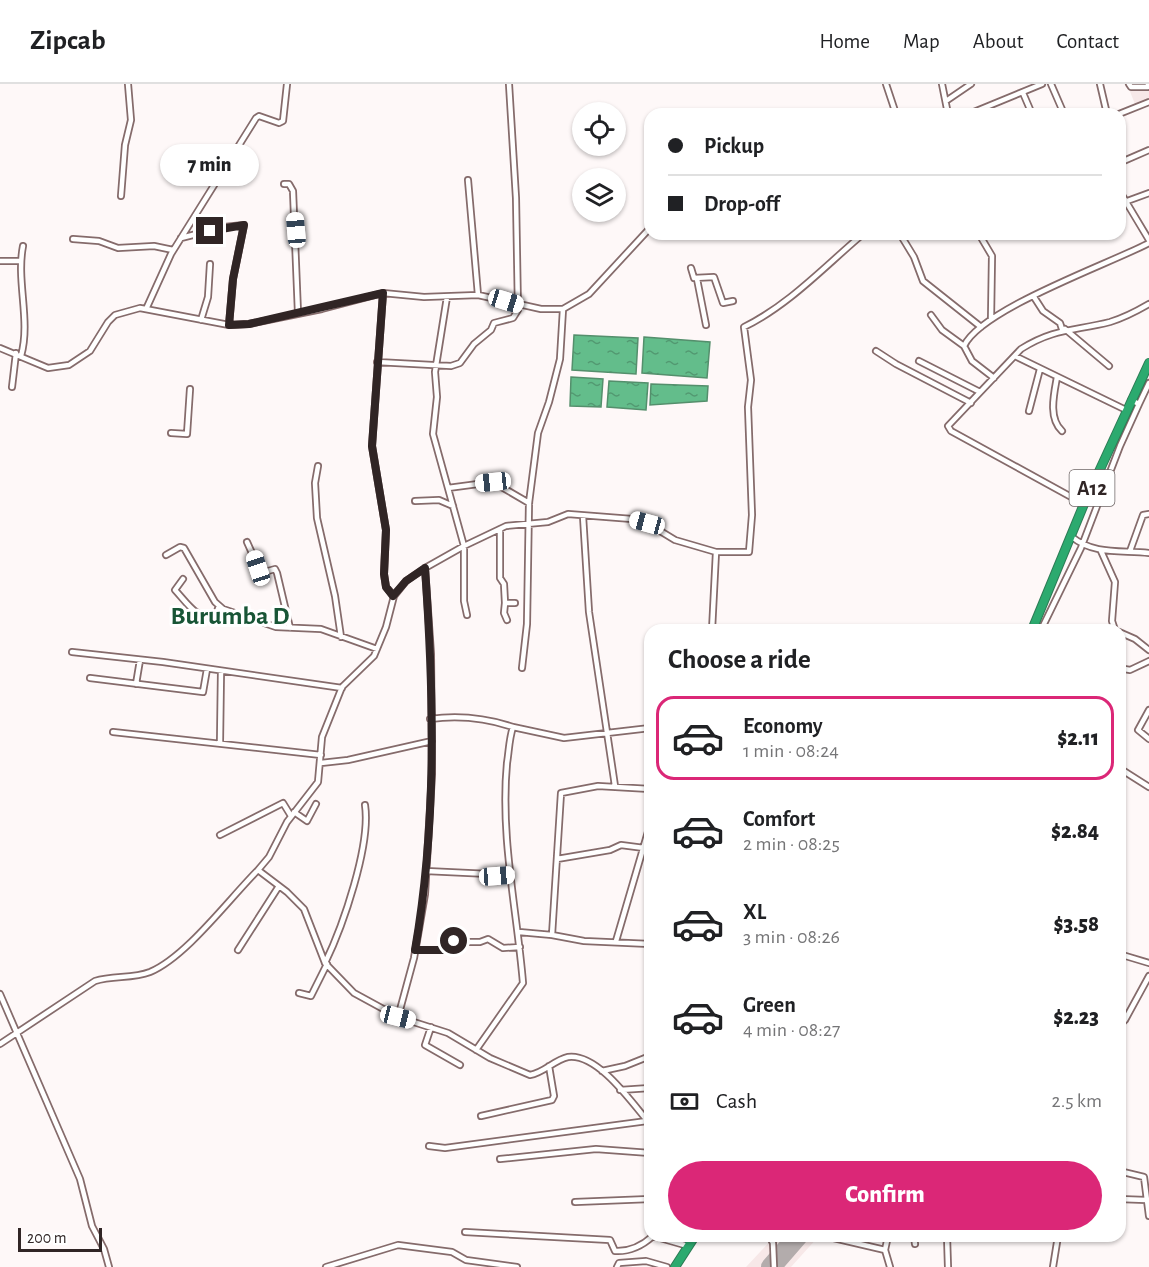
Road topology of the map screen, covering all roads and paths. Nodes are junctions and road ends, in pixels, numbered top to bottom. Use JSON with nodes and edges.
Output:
{"nodes":[{"id":1,"x":128,"y":84,"type":"edge"},
{"id":2,"x":287,"y":84,"type":"edge"},
{"id":3,"x":509,"y":84,"type":"edge"},
{"id":4,"x":886,"y":84,"type":"edge"},
{"id":5,"x":942,"y":84,"type":"edge"},
{"id":6,"x":971,"y":84,"type":"edge"},
{"id":7,"x":1042,"y":84,"type":"edge"},
{"id":8,"x":1052,"y":84,"type":"edge"},
{"id":9,"x":1100,"y":84,"type":"edge"},
{"id":10,"x":1129,"y":84,"type":"edge"},
{"id":11,"x":1148,"y":84,"type":"edge"},
{"id":12,"x":1023,"y":93,"type":"junction"},
{"id":13,"x":946,"y":101,"type":"junction"},
{"id":14,"x":1149,"y":102,"type":"edge"},
{"id":15,"x":894,"y":108,"type":"edge"},
{"id":16,"x":947,"y":108,"type":"edge"},
{"id":17,"x":984,"y":108,"type":"edge"},
{"id":18,"x":1029,"y":108,"type":"edge"},
{"id":19,"x":1062,"y":108,"type":"edge"},
{"id":20,"x":1106,"y":108,"type":"edge"},
{"id":21,"x":1126,"y":111,"type":"edge"},
{"id":22,"x":1149,"y":150,"type":"edge"},
{"id":23,"x":1126,"y":160,"type":"edge"},
{"id":24,"x":468,"y":180,"type":"dead end"},
{"id":25,"x":284,"y":184,"type":"dead end"},
{"id":26,"x":1149,"y":193,"type":"edge"},
{"id":27,"x":121,"y":196,"type":"dead end"},
{"id":28,"x":1126,"y":201,"type":"edge"},
{"id":29,"x":1126,"y":208,"type":"edge"},
{"id":30,"x":644,"y":234,"type":"edge"},
{"id":31,"x":181,"y":238,"type":"junction"},
{"id":32,"x":73,"y":239,"type":"dead end"},
{"id":33,"x":856,"y":240,"type":"edge"},
{"id":34,"x":904,"y":240,"type":"edge"},
{"id":35,"x":983,"y":240,"type":"edge"},
{"id":36,"x":1149,"y":242,"type":"edge"},
{"id":37,"x":23,"y":246,"type":"dead end"},
{"id":38,"x":173,"y":250,"type":"junction"},
{"id":39,"x":0,"y":261,"type":"edge"},
{"id":40,"x":20,"y":261,"type":"junction"},
{"id":41,"x":210,"y":264,"type":"dead end"},
{"id":42,"x":691,"y":268,"type":"dead end"},
{"id":43,"x":697,"y":279,"type":"junction"},
{"id":44,"x":383,"y":293,"type":"junction"},
{"id":45,"x":478,"y":295,"type":"junction"},
{"id":46,"x":447,"y":297,"type":"junction"},
{"id":47,"x":1034,"y":297,"type":"junction"},
{"id":48,"x":733,"y":301,"type":"dead end"},
{"id":49,"x":1149,"y":304,"type":"edge"},
{"id":50,"x":519,"y":305,"type":"junction"},
{"id":51,"x":147,"y":307,"type":"junction"},
{"id":52,"x":563,"y":309,"type":"junction"},
{"id":53,"x":298,"y":313,"type":"junction"},
{"id":54,"x":931,"y":315,"type":"dead end"},
{"id":55,"x":992,"y":319,"type":"junction"},
{"id":56,"x":201,"y":320,"type":"junction"},
{"id":57,"x":229,"y":325,"type":"junction"},
{"id":58,"x":706,"y":325,"type":"dead end"},
{"id":59,"x":981,"y":327,"type":"junction"},
{"id":60,"x":1064,"y":329,"type":"junction"},
{"id":61,"x":964,"y":346,"type":"junction"},
{"id":62,"x":0,"y":348,"type":"edge"},
{"id":63,"x":876,"y":351,"type":"dead end"},
{"id":64,"x":19,"y":355,"type":"junction"},
{"id":65,"x":1015,"y":356,"type":"junction"},
{"id":66,"x":919,"y":361,"type":"dead end"},
{"id":67,"x":377,"y":362,"type":"junction"},
{"id":68,"x":1149,"y":363,"type":"edge"},
{"id":69,"x":436,"y":364,"type":"junction"},
{"id":70,"x":1109,"y":366,"type":"dead end"},
{"id":71,"x":1040,"y":369,"type":"junction"},
{"id":72,"x":1057,"y":377,"type":"junction"},
{"id":73,"x":994,"y":378,"type":"junction"},
{"id":74,"x":1149,"y":383,"type":"edge"},
{"id":75,"x":12,"y":387,"type":"dead end"},
{"id":76,"x":190,"y":388,"type":"dead end"},
{"id":77,"x":980,"y":392,"type":"junction"},
{"id":78,"x":1136,"y":402,"type":"junction"},
{"id":79,"x":971,"y":403,"type":"junction"},
{"id":80,"x":1124,"y":409,"type":"junction"},
{"id":81,"x":1029,"y":411,"type":"dead end"},
{"id":82,"x":1062,"y":431,"type":"dead end"},
{"id":83,"x":171,"y":434,"type":"dead end"},
{"id":84,"x":318,"y":466,"type":"dead end"},
{"id":85,"x":1098,"y":475,"type":"junction"},
{"id":86,"x":449,"y":491,"type":"junction"},
{"id":87,"x":433,"y":500,"type":"junction"},
{"id":88,"x":415,"y":501,"type":"dead end"},
{"id":89,"x":529,"y":503,"type":"junction"},
{"id":90,"x":1084,"y":504,"type":"junction"},
{"id":91,"x":453,"y":506,"type":"junction"},
{"id":92,"x":1149,"y":514,"type":"edge"},
{"id":93,"x":583,"y":516,"type":"junction"},
{"id":94,"x":527,"y":524,"type":"junction"},
{"id":95,"x":500,"y":529,"type":"junction"},
{"id":96,"x":1072,"y":537,"type":"junction"},
{"id":97,"x":247,"y":542,"type":"dead end"},
{"id":98,"x":464,"y":546,"type":"junction"},
{"id":99,"x":1082,"y":546,"type":"junction"},
{"id":100,"x":1130,"y":550,"type":"junction"},
{"id":101,"x":1101,"y":551,"type":"dead end"},
{"id":102,"x":716,"y":552,"type":"junction"},
{"id":103,"x":1149,"y":553,"type":"edge"},
{"id":104,"x":166,"y":555,"type":"dead end"},
{"id":105,"x":425,"y":568,"type":"junction"},
{"id":106,"x":183,"y":579,"type":"dead end"},
{"id":107,"x":393,"y":596,"type":"junction"},
{"id":108,"x":506,"y":603,"type":"junction"},
{"id":109,"x":515,"y":603,"type":"dead end"},
{"id":110,"x":219,"y":606,"type":"junction"},
{"id":111,"x":467,"y":615,"type":"dead end"},
{"id":112,"x":507,"y":620,"type":"dead end"},
{"id":113,"x":712,"y":624,"type":"edge"},
{"id":114,"x":1034,"y":624,"type":"edge"},
{"id":115,"x":1044,"y":624,"type":"edge"},
{"id":116,"x":1114,"y":624,"type":"edge"},
{"id":117,"x":290,"y":627,"type":"junction"},
{"id":118,"x":1126,"y":635,"type":"edge"},
{"id":119,"x":341,"y":637,"type":"junction"},
{"id":120,"x":377,"y":649,"type":"junction"},
{"id":121,"x":1149,"y":650,"type":"edge"},
{"id":122,"x":72,"y":652,"type":"dead end"},
{"id":123,"x":140,"y":660,"type":"junction"},
{"id":124,"x":1149,"y":661,"type":"edge"},
{"id":125,"x":522,"y":668,"type":"dead end"},
{"id":126,"x":207,"y":669,"type":"junction"},
{"id":127,"x":1126,"y":669,"type":"edge"},
{"id":128,"x":221,"y":671,"type":"junction"},
{"id":129,"x":90,"y":678,"type":"dead end"},
{"id":130,"x":136,"y":684,"type":"junction"},
{"id":131,"x":342,"y":688,"type":"junction"},
{"id":132,"x":1149,"y":710,"type":"edge"},
{"id":133,"x":430,"y":719,"type":"junction"},
{"id":134,"x":513,"y":727,"type":"junction"},
{"id":135,"x":644,"y":729,"type":"edge"},
{"id":136,"x":113,"y":732,"type":"dead end"},
{"id":137,"x":608,"y":732,"type":"junction"},
{"id":138,"x":1149,"y":739,"type":"edge"},
{"id":139,"x":432,"y":741,"type":"junction"},
{"id":140,"x":220,"y":742,"type":"junction"},
{"id":141,"x":321,"y":755,"type":"junction"},
{"id":142,"x":321,"y":764,"type":"junction"},
{"id":143,"x":1126,"y":772,"type":"edge"},
{"id":144,"x":615,"y":786,"type":"junction"},
{"id":145,"x":1149,"y":787,"type":"edge"},
{"id":146,"x":644,"y":788,"type":"edge"},
{"id":147,"x":316,"y":804,"type":"dead end"},
{"id":148,"x":364,"y":805,"type":"dead end"},
{"id":149,"x":293,"y":814,"type":"junction"},
{"id":150,"x":220,"y":835,"type":"dead end"},
{"id":151,"x":644,"y":848,"type":"joint"},
{"id":152,"x":557,"y":859,"type":"junction"},
{"id":153,"x":258,"y":870,"type":"junction"},
{"id":154,"x":426,"y":871,"type":"junction"},
{"id":155,"x":511,"y":875,"type":"junction"},
{"id":156,"x":279,"y":886,"type":"junction"},
{"id":157,"x":519,"y":932,"type":"junction"},
{"id":158,"x":552,"y":935,"type":"junction"},
{"id":159,"x":616,"y":941,"type":"junction"},
{"id":160,"x":644,"y":943,"type":"edge"},
{"id":161,"x":520,"y":947,"type":"junction"},
{"id":162,"x":238,"y":950,"type":"dead end"},
{"id":163,"x":415,"y":950,"type":"junction"},
{"id":164,"x":1126,"y":956,"type":"edge"},
{"id":165,"x":1149,"y":963,"type":"edge"},
{"id":166,"x":326,"y":964,"type":"junction"},
{"id":167,"x":1149,"y":976,"type":"edge"},
{"id":168,"x":299,"y":993,"type":"dead end"},
{"id":169,"x":0,"y":994,"type":"edge"},
{"id":170,"x":398,"y":1017,"type":"junction"},
{"id":171,"x":1126,"y":1018,"type":"edge"},
{"id":172,"x":431,"y":1027,"type":"junction"},
{"id":173,"x":16,"y":1036,"type":"junction"},
{"id":174,"x":0,"y":1044,"type":"edge"},
{"id":175,"x":476,"y":1050,"type":"junction"},
{"id":176,"x":644,"y":1058,"type":"edge"},
{"id":177,"x":460,"y":1065,"type":"dead end"},
{"id":178,"x":549,"y":1066,"type":"junction"},
{"id":179,"x":602,"y":1071,"type":"junction"},
{"id":180,"x":644,"y":1088,"type":"edge"},
{"id":181,"x":620,"y":1090,"type":"junction"},
{"id":182,"x":481,"y":1116,"type":"dead end"},
{"id":183,"x":644,"y":1117,"type":"edge"},
{"id":184,"x":644,"y":1123,"type":"edge"},
{"id":185,"x":429,"y":1146,"type":"dead end"},
{"id":186,"x":644,"y":1153,"type":"edge"},
{"id":187,"x":500,"y":1159,"type":"dead end"},
{"id":188,"x":1126,"y":1173,"type":"edge"},
{"id":189,"x":644,"y":1199,"type":"edge"},
{"id":190,"x":1126,"y":1199,"type":"edge"},
{"id":191,"x":1147,"y":1200,"type":"edge"},
{"id":192,"x":575,"y":1202,"type":"dead end"},
{"id":193,"x":1149,"y":1216,"type":"edge"},
{"id":194,"x":465,"y":1232,"type":"dead end"},
{"id":195,"x":648,"y":1242,"type":"edge"},
{"id":196,"x":674,"y":1242,"type":"edge"},
{"id":197,"x":691,"y":1242,"type":"edge"},
{"id":198,"x":772,"y":1242,"type":"edge"},
{"id":199,"x":851,"y":1242,"type":"edge"},
{"id":200,"x":887,"y":1242,"type":"edge"},
{"id":201,"x":947,"y":1242,"type":"edge"},
{"id":202,"x":1057,"y":1242,"type":"edge"},
{"id":203,"x":688,"y":1246,"type":"junction"},
{"id":204,"x":885,"y":1250,"type":"junction"},
{"id":205,"x":109,"y":1267,"type":"edge"},
{"id":206,"x":326,"y":1267,"type":"edge"},
{"id":207,"x":516,"y":1267,"type":"edge"},
{"id":208,"x":617,"y":1267,"type":"edge"},
{"id":209,"x":667,"y":1267,"type":"edge"},
{"id":210,"x":675,"y":1267,"type":"edge"},
{"id":211,"x":774,"y":1267,"type":"edge"},
{"id":212,"x":890,"y":1267,"type":"edge"},
{"id":213,"x":948,"y":1267,"type":"edge"},
{"id":214,"x":1053,"y":1267,"type":"edge"}],
"edges":[{"from":1,"to":27,"type":"street"},
{"from":2,"to":31,"type":"street"},
{"from":3,"to":50,"type":"street"},
{"from":4,"to":15,"type":"street"},
{"from":5,"to":13,"type":"street"},
{"from":6,"to":13,"type":"street"},
{"from":7,"to":12,"type":"street"},
{"from":8,"to":19,"type":"street"},
{"from":9,"to":20,"type":"street"},
{"from":10,"to":11,"type":"street"},
{"from":12,"to":17,"type":"street"},
{"from":12,"to":18,"type":"street"},
{"from":13,"to":16,"type":"street"},
{"from":14,"to":21,"type":"street"},
{"from":22,"to":23,"type":"street"},
{"from":24,"to":45,"type":"street"},
{"from":25,"to":53,"type":"street"},
{"from":26,"to":28,"type":"street"},
{"from":29,"to":36,"type":"street"},
{"from":30,"to":52,"type":"street"},
{"from":31,"to":38,"type":"street"},
{"from":31,"to":57,"type":"street"},
{"from":32,"to":38,"type":"street"},
{"from":33,"to":102,"type":"street"},
{"from":34,"to":59,"type":"street"},
{"from":35,"to":55,"type":"street"},
{"from":36,"to":47,"type":"street"},
{"from":37,"to":40,"type":"street"},
{"from":38,"to":51,"type":"street"},
{"from":39,"to":40,"type":"street"},
{"from":40,"to":64,"type":"street"},
{"from":41,"to":56,"type":"street"},
{"from":42,"to":43,"type":"street"},
{"from":43,"to":48,"type":"street"},
{"from":43,"to":58,"type":"street"},
{"from":44,"to":46,"type":"street"},
{"from":44,"to":53,"type":"street"},
{"from":44,"to":67,"type":"street"},
{"from":45,"to":46,"type":"street"},
{"from":45,"to":50,"type":"street"},
{"from":46,"to":69,"type":"street"},
{"from":47,"to":55,"type":"street"},
{"from":47,"to":60,"type":"street"},
{"from":49,"to":60,"type":"street"},
{"from":50,"to":52,"type":"street"},
{"from":50,"to":69,"type":"street"},
{"from":51,"to":56,"type":"street"},
{"from":51,"to":64,"type":"street"},
{"from":52,"to":89,"type":"street"},
{"from":53,"to":57,"type":"street"},
{"from":54,"to":61,"type":"street"},
{"from":55,"to":59,"type":"street"},
{"from":56,"to":57,"type":"street"},
{"from":59,"to":61,"type":"street"},
{"from":60,"to":65,"type":"street"},
{"from":60,"to":70,"type":"street"},
{"from":61,"to":73,"type":"street"},
{"from":62,"to":64,"type":"street"},
{"from":63,"to":79,"type":"street"},
{"from":64,"to":75,"type":"street"},
{"from":65,"to":71,"type":"street"},
{"from":65,"to":73,"type":"street"},
{"from":66,"to":77,"type":"street"},
{"from":67,"to":69,"type":"street"},
{"from":67,"to":107,"type":"street"},
{"from":68,"to":78,"type":"highway","number":"A12"},
{"from":69,"to":86,"type":"street"},
{"from":71,"to":72,"type":"street"},
{"from":71,"to":81,"type":"street"},
{"from":72,"to":80,"type":"street"},
{"from":72,"to":82,"type":"street"},
{"from":73,"to":77,"type":"street"},
{"from":74,"to":78,"type":"street"},
{"from":76,"to":83,"type":"street"},
{"from":77,"to":79,"type":"street"},
{"from":78,"to":80,"type":"street"},
{"from":78,"to":85,"type":"highway","number":"A12"},
{"from":78,"to":99,"type":"street"},
{"from":79,"to":90,"type":"street"},
{"from":80,"to":85,"type":"street"},
{"from":84,"to":119,"type":"street"},
{"from":85,"to":90,"type":"highway","number":"A12"},
{"from":86,"to":87,"type":"street"},
{"from":86,"to":89,"type":"street"},
{"from":86,"to":91,"type":"street"},
{"from":87,"to":88,"type":"street"},
{"from":87,"to":91,"type":"street"},
{"from":89,"to":94,"type":"street"},
{"from":90,"to":96,"type":"highway","number":"A12"},
{"from":91,"to":98,"type":"street"},
{"from":92,"to":100,"type":"street"},
{"from":93,"to":94,"type":"street"},
{"from":93,"to":102,"type":"street"},
{"from":93,"to":137,"type":"street"},
{"from":94,"to":95,"type":"street"},
{"from":94,"to":125,"type":"street"},
{"from":95,"to":98,"type":"street"},
{"from":95,"to":108,"type":"street"},
{"from":96,"to":99,"type":"street"},
{"from":96,"to":114,"type":"highway","number":"A12"},
{"from":97,"to":117,"type":"street"},
{"from":98,"to":105,"type":"street"},
{"from":98,"to":111,"type":"street"},
{"from":99,"to":100,"type":"street"},
{"from":99,"to":115,"type":"street"},
{"from":100,"to":103,"type":"street"},
{"from":101,"to":116,"type":"street"},
{"from":102,"to":113,"type":"street"},
{"from":104,"to":110,"type":"street"},
{"from":105,"to":107,"type":"street"},
{"from":105,"to":133,"type":"street"},
{"from":106,"to":110,"type":"street"},
{"from":107,"to":120,"type":"street"},
{"from":108,"to":109,"type":"street"},
{"from":108,"to":112,"type":"street"},
{"from":110,"to":117,"type":"street"},
{"from":117,"to":119,"type":"street"},
{"from":118,"to":121,"type":"street"},
{"from":119,"to":120,"type":"street"},
{"from":120,"to":131,"type":"street"},
{"from":122,"to":123,"type":"street"},
{"from":123,"to":126,"type":"street"},
{"from":123,"to":130,"type":"street"},
{"from":124,"to":127,"type":"street"},
{"from":126,"to":128,"type":"street"},
{"from":126,"to":130,"type":"street"},
{"from":128,"to":131,"type":"street"},
{"from":128,"to":140,"type":"street"},
{"from":129,"to":130,"type":"street"},
{"from":131,"to":141,"type":"street"},
{"from":132,"to":138,"type":"street"},
{"from":133,"to":134,"type":"street"},
{"from":133,"to":139,"type":"street"},
{"from":134,"to":137,"type":"street"},
{"from":134,"to":155,"type":"street"},
{"from":135,"to":137,"type":"street"},
{"from":136,"to":140,"type":"street"},
{"from":137,"to":144,"type":"street"},
{"from":139,"to":142,"type":"street"},
{"from":139,"to":154,"type":"street"},
{"from":140,"to":141,"type":"street"},
{"from":141,"to":142,"type":"street"},
{"from":142,"to":149,"type":"street"},
{"from":143,"to":145,"type":"street"},
{"from":144,"to":146,"type":"street"},
{"from":144,"to":152,"type":"street"},
{"from":147,"to":149,"type":"street"},
{"from":148,"to":166,"type":"street"},
{"from":149,"to":150,"type":"street"},
{"from":149,"to":153,"type":"street"},
{"from":151,"to":152,"type":"street"},
{"from":151,"to":159,"type":"street"},
{"from":152,"to":158,"type":"street"},
{"from":153,"to":156,"type":"street"},
{"from":153,"to":173,"type":"street"},
{"from":154,"to":155,"type":"street"},
{"from":154,"to":163,"type":"street"},
{"from":155,"to":157,"type":"street"},
{"from":156,"to":162,"type":"street"},
{"from":156,"to":166,"type":"street"},
{"from":157,"to":158,"type":"street"},
{"from":157,"to":161,"type":"street"},
{"from":158,"to":159,"type":"street"},
{"from":159,"to":160,"type":"street"},
{"from":161,"to":163,"type":"street"},
{"from":161,"to":175,"type":"street"},
{"from":163,"to":170,"type":"street"},
{"from":164,"to":165,"type":"street"},
{"from":166,"to":168,"type":"street"},
{"from":166,"to":170,"type":"street"},
{"from":167,"to":171,"type":"street"},
{"from":169,"to":173,"type":"street"},
{"from":170,"to":172,"type":"street"},
{"from":172,"to":175,"type":"street"},
{"from":172,"to":177,"type":"street"},
{"from":173,"to":174,"type":"street"},
{"from":173,"to":205,"type":"street"},
{"from":175,"to":178,"type":"street"},
{"from":176,"to":179,"type":"street"},
{"from":178,"to":179,"type":"street"},
{"from":178,"to":182,"type":"street"},
{"from":179,"to":181,"type":"street"},
{"from":180,"to":181,"type":"street"},
{"from":181,"to":183,"type":"street"},
{"from":184,"to":185,"type":"street"},
{"from":186,"to":187,"type":"street"},
{"from":188,"to":191,"type":"street"},
{"from":189,"to":192,"type":"street"},
{"from":190,"to":191,"type":"street"},
{"from":191,"to":193,"type":"street"},
{"from":194,"to":195,"type":"street"},
{"from":196,"to":203,"type":"street"},
{"from":197,"to":203,"type":"highway"},
{"from":198,"to":211,"type":"street"},
{"from":199,"to":204,"type":"street"},
{"from":200,"to":204,"type":"street"},
{"from":201,"to":213,"type":"street"},
{"from":202,"to":214,"type":"street"},
{"from":203,"to":210,"type":"highway"},
{"from":204,"to":212,"type":"street"},
{"from":206,"to":207,"type":"street"},
{"from":208,"to":209,"type":"street"}]}
